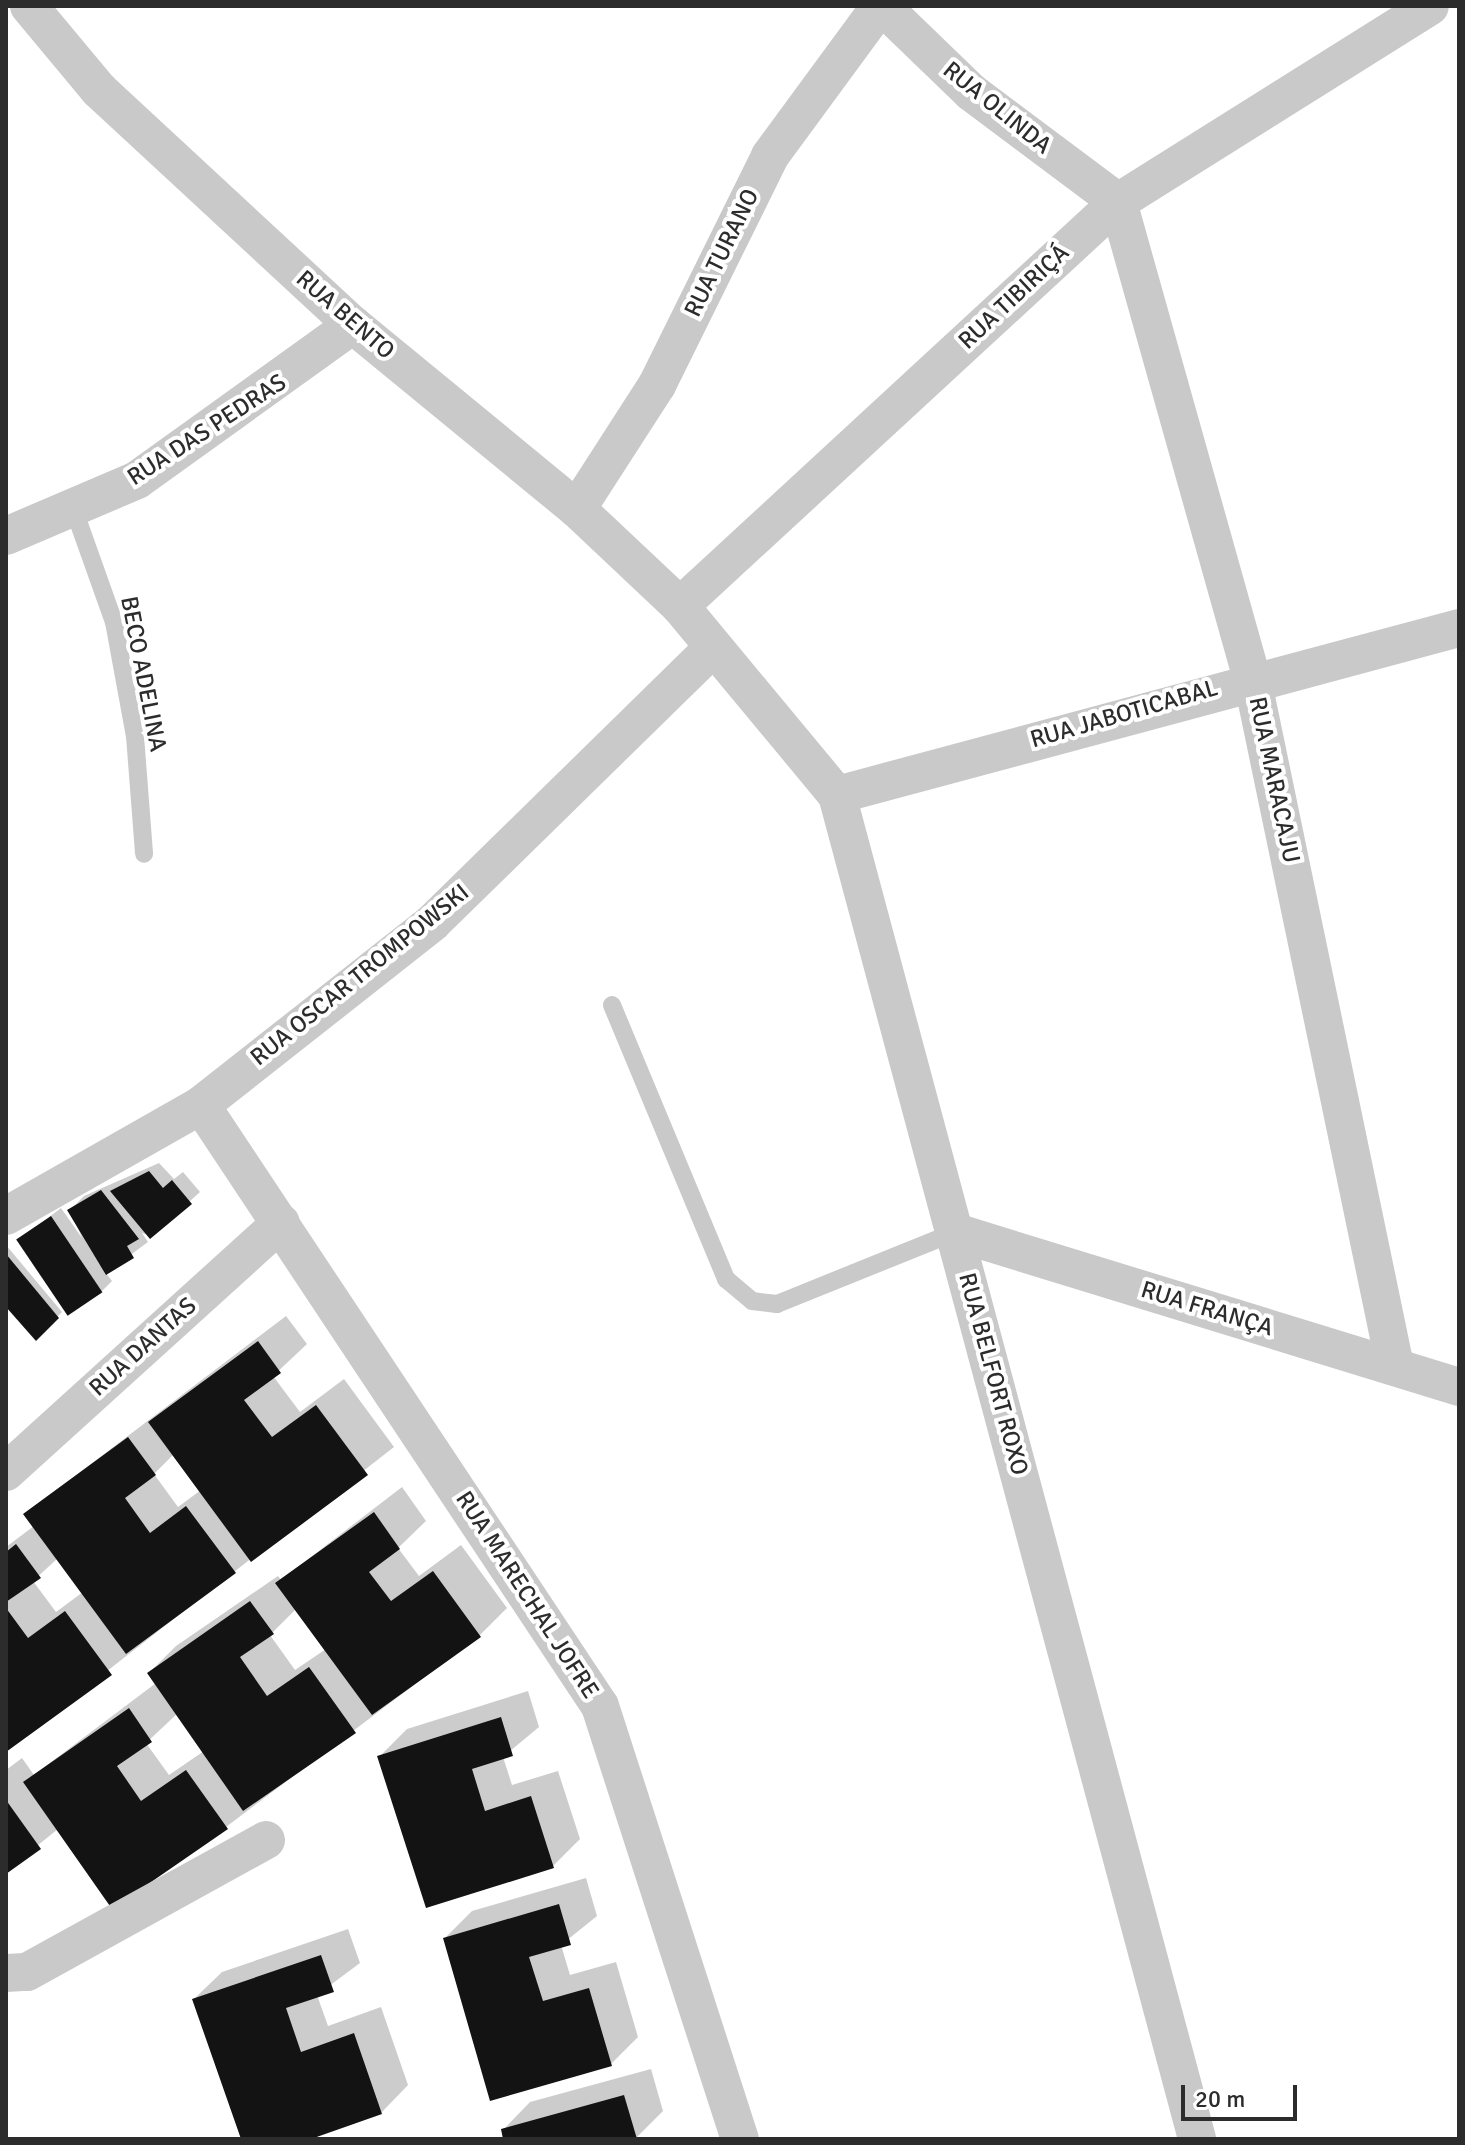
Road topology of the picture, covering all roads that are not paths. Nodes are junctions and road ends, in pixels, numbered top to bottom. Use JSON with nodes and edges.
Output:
{"nodes":[{"id":1,"x":29,"y":6,"type":"edge"},
{"id":2,"x":881,"y":6,"type":"edge"},
{"id":3,"x":1430,"y":6,"type":"edge"},
{"id":4,"x":1118,"y":202,"type":"junction"},
{"id":5,"x":353,"y":325,"type":"junction"},
{"id":6,"x":73,"y":507,"type":"junction"},
{"id":7,"x":577,"y":509,"type":"junction"},
{"id":8,"x":6,"y":536,"type":"edge"},
{"id":9,"x":680,"y":606,"type":"junction"},
{"id":10,"x":1459,"y":628,"type":"edge"},
{"id":11,"x":711,"y":650,"type":"junction"},
{"id":12,"x":1252,"y":678,"type":"junction"},
{"id":13,"x":837,"y":795,"type":"junction"},
{"id":14,"x":144,"y":854,"type":"dead end"},
{"id":15,"x":612,"y":1005,"type":"dead end"},
{"id":16,"x":201,"y":1105,"type":"junction"},
{"id":17,"x":6,"y":1216,"type":"edge"},
{"id":18,"x":281,"y":1223,"type":"junction"},
{"id":19,"x":955,"y":1232,"type":"junction"},
{"id":20,"x":1395,"y":1366,"type":"junction"},
{"id":21,"x":1459,"y":1387,"type":"edge"},
{"id":22,"x":6,"y":1472,"type":"edge"},
{"id":23,"x":266,"y":1840,"type":"dead end"},
{"id":24,"x":6,"y":1973,"type":"edge"},
{"id":25,"x":740,"y":2139,"type":"edge"},
{"id":26,"x":1197,"y":2139,"type":"edge"}],
"edges":[{"from":1,"to":5,"type":"street","name":"RUA BENTO"},
{"from":2,"to":4,"type":"street","name":"RUA OLINDA"},
{"from":2,"to":7,"type":"street","name":"RUA TURANO"},
{"from":3,"to":4,"type":"street","name":"RUA TIBIRIÇÁ"},
{"from":4,"to":9,"type":"street","name":"RUA TIBIRIÇÁ"},
{"from":4,"to":12,"type":"street","name":"RUA MARACAJU"},
{"from":5,"to":6,"type":"street","name":"RUA DAS PEDRAS"},
{"from":5,"to":7,"type":"street","name":"RUA BENTO"},
{"from":6,"to":8,"type":"street","name":"RUA DAS PEDRAS"},
{"from":6,"to":14,"type":"lane","name":"BECO ADELINA"},
{"from":7,"to":9,"type":"street","name":"RUA BENTO"},
{"from":9,"to":11,"type":"street"},
{"from":10,"to":12,"type":"street","name":"RUA JABOTICABAL"},
{"from":11,"to":13,"type":"street","name":"RUA BELFORT ROXO"},
{"from":11,"to":16,"type":"street","name":"RUA OSCAR TROMPOWSKI"},
{"from":12,"to":13,"type":"street","name":"RUA JABOTICABAL"},
{"from":12,"to":20,"type":"street","name":"RUA MARACAJU"},
{"from":13,"to":19,"type":"street","name":"RUA BELFORT ROXO"},
{"from":15,"to":19,"type":"lane"},
{"from":16,"to":17,"type":"street","name":"RUA OSCAR TROMPOWSKI"},
{"from":16,"to":18,"type":"street","name":"RUA MARECHAL JOFRE"},
{"from":18,"to":22,"type":"street","name":"RUA DANTAS"},
{"from":18,"to":25,"type":"street","name":"RUA MARECHAL JOFRE"},
{"from":19,"to":20,"type":"street","name":"RUA FRANÇA"},
{"from":19,"to":26,"type":"street","name":"RUA BELFORT ROXO"},
{"from":20,"to":21,"type":"street","name":"RUA FRANÇA"},
{"from":23,"to":24,"type":"street"}]}
